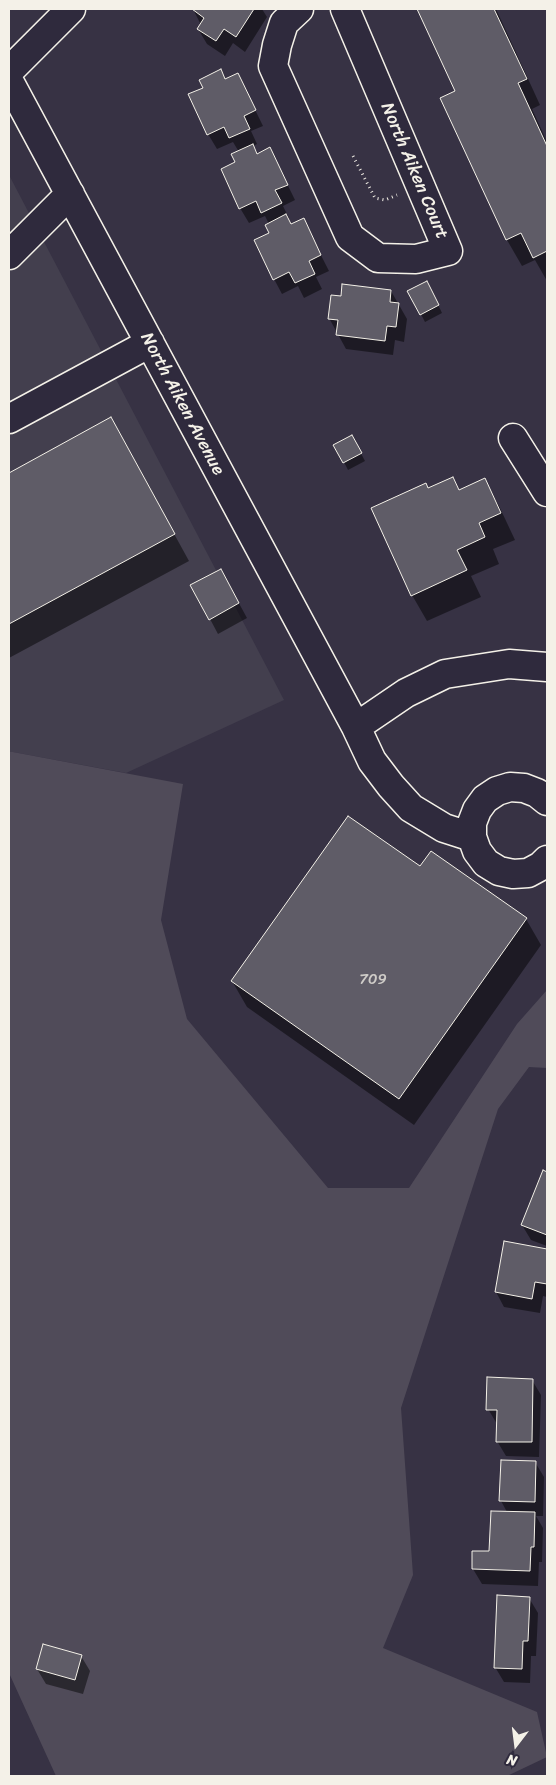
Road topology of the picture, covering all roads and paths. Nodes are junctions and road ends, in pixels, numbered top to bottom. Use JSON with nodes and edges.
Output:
{"nodes":[{"id":1,"x":71,"y":9,"type":"edge"},
{"id":2,"x":299,"y":9,"type":"edge"},
{"id":3,"x":345,"y":9,"type":"edge"},
{"id":4,"x":9,"y":71,"type":"edge"},
{"id":5,"x":9,"y":81,"type":"edge"},
{"id":6,"x":353,"y":156,"type":"dead end"},
{"id":7,"x":402,"y":193,"type":"dead end"},
{"id":8,"x":70,"y":194,"type":"junction"},
{"id":9,"x":9,"y":255,"type":"edge"},
{"id":10,"x":150,"y":343,"type":"junction"},
{"id":11,"x":9,"y":419,"type":"edge"},
{"id":12,"x":513,"y":438,"type":"dead end"},
{"id":13,"x":547,"y":492,"type":"edge"},
{"id":14,"x":547,"y":667,"type":"edge"},
{"id":15,"x":356,"y":727,"type":"junction"},
{"id":16,"x":547,"y":801,"type":"edge"},
{"id":17,"x":472,"y":837,"type":"junction"},
{"id":18,"x":547,"y":860,"type":"edge"}],
"edges":[{"from":1,"to":4,"type":"street"},
{"from":2,"to":3,"type":"street","name":"North Aiken Court"},
{"from":5,"to":8,"type":"street","name":"North Aiken Avenue"},
{"from":6,"to":7,"type":"path"},
{"from":8,"to":9,"type":"street"},
{"from":8,"to":10,"type":"street","name":"North Aiken Avenue"},
{"from":10,"to":11,"type":"street"},
{"from":10,"to":15,"type":"street","name":"North Aiken Avenue"},
{"from":12,"to":13,"type":"street"},
{"from":14,"to":15,"type":"street"},
{"from":15,"to":17,"type":"street","name":"North Aiken Avenue"},
{"from":16,"to":17,"type":"street"},
{"from":17,"to":18,"type":"street"}]}
